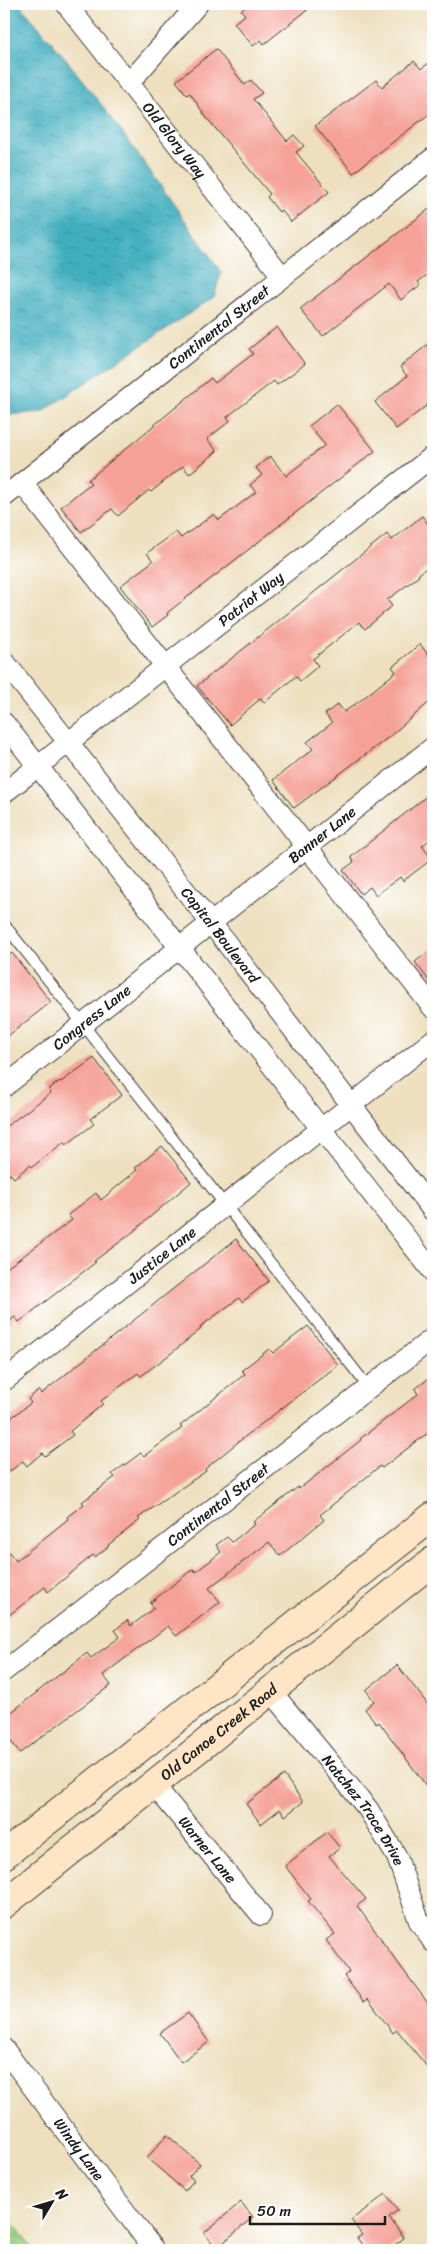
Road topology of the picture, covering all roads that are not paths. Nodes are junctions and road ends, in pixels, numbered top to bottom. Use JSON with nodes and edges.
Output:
{"nodes":[{"id":1,"x":66,"y":4,"type":"edge"},
{"id":2,"x":198,"y":4,"type":"edge"},
{"id":3,"x":129,"y":83,"type":"junction"},
{"id":4,"x":433,"y":158,"type":"edge"},
{"id":5,"x":282,"y":276,"type":"junction"},
{"id":6,"x":433,"y":456,"type":"edge"},
{"id":7,"x":22,"y":483,"type":"junction"},
{"id":8,"x":4,"y":497,"type":"edge"},
{"id":9,"x":4,"y":661,"type":"edge"},
{"id":10,"x":165,"y":666,"type":"junction"},
{"id":11,"x":4,"y":723,"type":"edge"},
{"id":12,"x":68,"y":742,"type":"junction"},
{"id":13,"x":433,"y":747,"type":"edge"},
{"id":14,"x":38,"y":767,"type":"junction"},
{"id":15,"x":4,"y":793,"type":"edge"},
{"id":16,"x":308,"y":846,"type":"junction"},
{"id":17,"x":211,"y":923,"type":"junction"},
{"id":18,"x":4,"y":924,"type":"edge"},
{"id":19,"x":179,"y":947,"type":"junction"},
{"id":20,"x":433,"y":1008,"type":"edge"},
{"id":21,"x":82,"y":1024,"type":"junction"},
{"id":22,"x":433,"y":1040,"type":"edge"},
{"id":23,"x":4,"y":1087,"type":"edge"},
{"id":24,"x":351,"y":1106,"type":"junction"},
{"id":25,"x":322,"y":1129,"type":"junction"},
{"id":26,"x":226,"y":1205,"type":"junction"},
{"id":27,"x":433,"y":1211,"type":"edge"},
{"id":28,"x":433,"y":1272,"type":"edge"},
{"id":29,"x":433,"y":1338,"type":"edge"},
{"id":30,"x":4,"y":1381,"type":"edge"},
{"id":31,"x":370,"y":1388,"type":"junction"},
{"id":32,"x":433,"y":1516,"type":"edge"},
{"id":33,"x":433,"y":1561,"type":"edge"},
{"id":34,"x":4,"y":1671,"type":"edge"},
{"id":35,"x":271,"y":1691,"type":"junction"},
{"id":36,"x":154,"y":1785,"type":"junction"},
{"id":37,"x":4,"y":1855,"type":"edge"},
{"id":38,"x":4,"y":1904,"type":"edge"},
{"id":39,"x":261,"y":1915,"type":"dead end"},
{"id":40,"x":433,"y":1942,"type":"edge"},
{"id":41,"x":4,"y":2049,"type":"edge"},
{"id":42,"x":154,"y":2250,"type":"edge"}],
"edges":[{"from":1,"to":3,"type":"street","name":"Old Glory Way"},
{"from":2,"to":3,"type":"street"},
{"from":3,"to":5,"type":"street","name":"Old Glory Way"},
{"from":4,"to":5,"type":"street","name":"Continental Street"},
{"from":5,"to":7,"type":"street","name":"Continental Street"},
{"from":6,"to":10,"type":"street","name":"Patriot Way"},
{"from":7,"to":8,"type":"street","name":"Continental Street"},
{"from":7,"to":10,"type":"street"},
{"from":9,"to":12,"type":"street","name":"Capital Boulevard"},
{"from":10,"to":12,"type":"street","name":"Patriot Way"},
{"from":10,"to":16,"type":"street"},
{"from":11,"to":14,"type":"street"},
{"from":12,"to":14,"type":"street","name":"Patriot Way"},
{"from":12,"to":17,"type":"street","name":"Capital Boulevard"},
{"from":13,"to":16,"type":"street","name":"Banner Lane"},
{"from":14,"to":15,"type":"street","name":"Patriot Way"},
{"from":14,"to":19,"type":"street"},
{"from":16,"to":17,"type":"street","name":"Banner Lane"},
{"from":16,"to":20,"type":"street"},
{"from":17,"to":19,"type":"street","name":"Banner Lane"},
{"from":17,"to":24,"type":"street","name":"Capital Boulevard"},
{"from":18,"to":21,"type":"lane"},
{"from":19,"to":21,"type":"street","name":"Congress Lane"},
{"from":19,"to":25,"type":"street"},
{"from":21,"to":23,"type":"street","name":"Congress Lane"},
{"from":21,"to":26,"type":"lane"},
{"from":22,"to":24,"type":"street","name":"Justice Lane"},
{"from":24,"to":25,"type":"street","name":"Justice Lane"},
{"from":24,"to":27,"type":"street","name":"Capital Boulevard"},
{"from":25,"to":26,"type":"street","name":"Justice Lane"},
{"from":25,"to":28,"type":"street"},
{"from":26,"to":30,"type":"street","name":"Justice Lane"},
{"from":26,"to":31,"type":"lane"},
{"from":29,"to":31,"type":"street","name":"Continental Street"},
{"from":31,"to":34,"type":"street","name":"Continental Street"},
{"from":32,"to":37,"type":"main road"},
{"from":33,"to":35,"type":"main road","name":"Old Canoe Creek Road"},
{"from":35,"to":36,"type":"main road","name":"Old Canoe Creek Road"},
{"from":35,"to":40,"type":"street","name":"Natchez Trace Drive"},
{"from":36,"to":38,"type":"main road","name":"Old Canoe Creek Road"},
{"from":36,"to":39,"type":"street","name":"Warner Lane"},
{"from":41,"to":42,"type":"street","name":"Windy Lane"}]}
